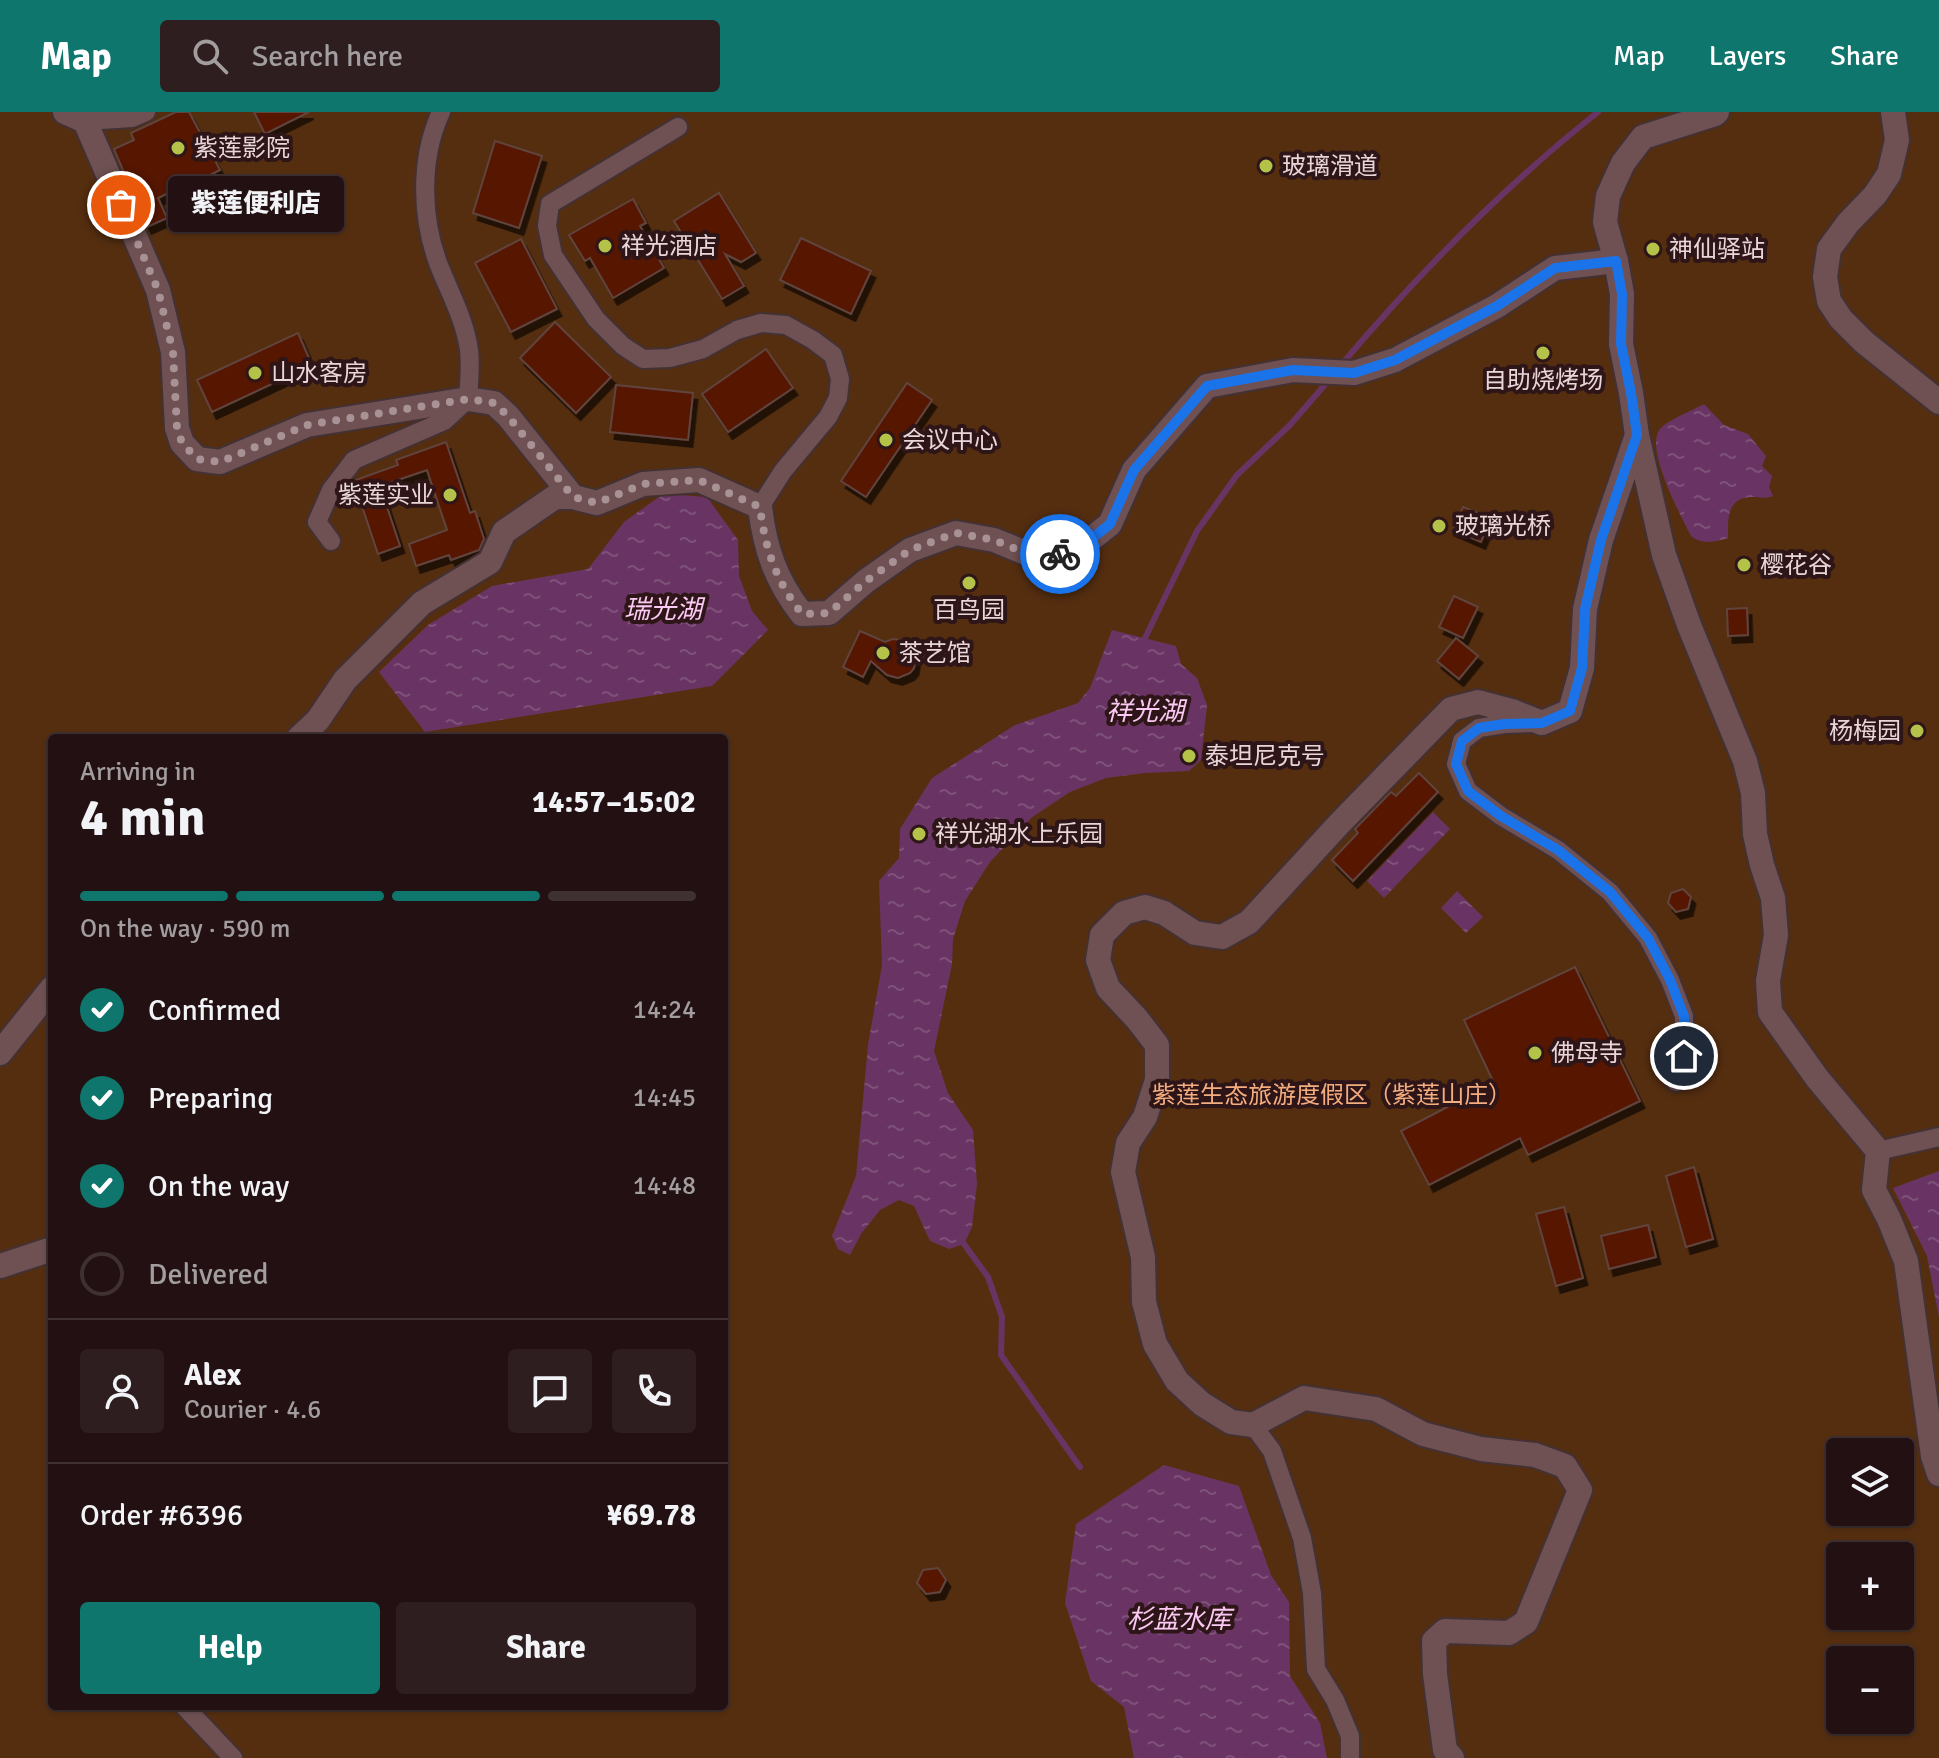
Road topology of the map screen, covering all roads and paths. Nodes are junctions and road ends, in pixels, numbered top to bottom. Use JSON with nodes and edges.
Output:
{"nodes":[{"id":1,"x":146,"y":112,"type":"edge"},
{"id":2,"x":441,"y":112,"type":"edge"},
{"id":3,"x":1717,"y":112,"type":"edge"},
{"id":4,"x":1893,"y":112,"type":"edge"},
{"id":5,"x":75,"y":117,"type":"edge"},
{"id":6,"x":678,"y":127,"type":"dead end"},
{"id":7,"x":1616,"y":261,"type":"junction"},
{"id":8,"x":468,"y":399,"type":"junction"},
{"id":9,"x":1939,"y":402,"type":"edge"},
{"id":10,"x":1637,"y":435,"type":"junction"},
{"id":11,"x":573,"y":497,"type":"junction"},
{"id":12,"x":760,"y":507,"type":"junction"},
{"id":13,"x":331,"y":541,"type":"dead end"},
{"id":14,"x":1542,"y":723,"type":"junction"},
{"id":15,"x":303,"y":734,"type":"edge"},
{"id":16,"x":48,"y":993,"type":"edge"},
{"id":17,"x":0,"y":1053,"type":"edge"},
{"id":18,"x":1676,"y":1082,"type":"dead end"},
{"id":19,"x":1939,"y":1137,"type":"edge"},
{"id":20,"x":1878,"y":1151,"type":"junction"},
{"id":21,"x":48,"y":1250,"type":"edge"},
{"id":22,"x":0,"y":1266,"type":"edge"},
{"id":23,"x":1253,"y":1425,"type":"junction"},
{"id":24,"x":1939,"y":1474,"type":"edge"},
{"id":25,"x":188,"y":1710,"type":"edge"},
{"id":26,"x":233,"y":1758,"type":"edge"},
{"id":27,"x":1350,"y":1758,"type":"edge"},
{"id":28,"x":1452,"y":1758,"type":"edge"}],
"edges":[{"from":1,"to":5,"type":"street"},
{"from":2,"to":8,"type":"street"},
{"from":3,"to":7,"type":"street"},
{"from":4,"to":9,"type":"street"},
{"from":5,"to":8,"type":"street"},
{"from":6,"to":12,"type":"street"},
{"from":7,"to":10,"type":"street"},
{"from":7,"to":12,"type":"street"},
{"from":8,"to":11,"type":"street"},
{"from":8,"to":13,"type":"street"},
{"from":10,"to":14,"type":"street"},
{"from":10,"to":20,"type":"street"},
{"from":11,"to":12,"type":"street"},
{"from":11,"to":15,"type":"street"},
{"from":14,"to":18,"type":"street"},
{"from":14,"to":23,"type":"street"},
{"from":16,"to":17,"type":"street"},
{"from":19,"to":20,"type":"street"},
{"from":20,"to":24,"type":"street"},
{"from":21,"to":22,"type":"street"},
{"from":23,"to":27,"type":"street"},
{"from":23,"to":28,"type":"street"},
{"from":25,"to":26,"type":"street"}]}
